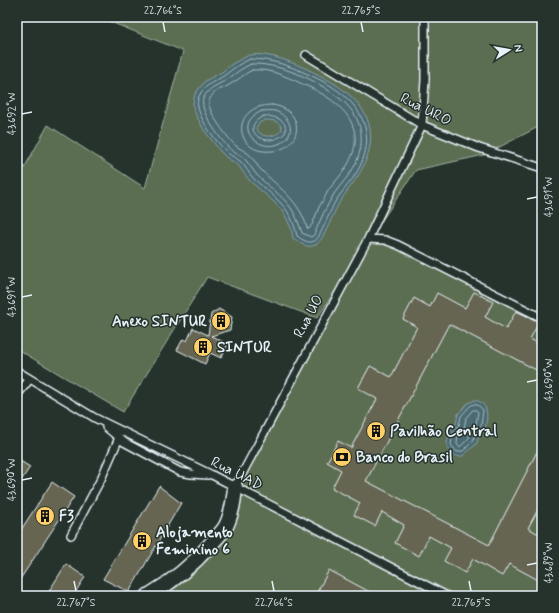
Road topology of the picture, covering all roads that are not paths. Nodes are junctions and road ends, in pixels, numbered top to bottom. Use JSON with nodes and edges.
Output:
{"nodes":[{"id":1,"x":425,"y":17,"type":"edge"},
{"id":2,"x":306,"y":54,"type":"dead end"},
{"id":3,"x":422,"y":125,"type":"junction"},
{"id":4,"x":542,"y":168,"type":"edge"},
{"id":5,"x":368,"y":239,"type":"junction"},
{"id":6,"x":542,"y":318,"type":"edge"},
{"id":7,"x":17,"y":371,"type":"edge"},
{"id":8,"x":30,"y":379,"type":"junction"},
{"id":9,"x":17,"y":395,"type":"edge"},
{"id":10,"x":95,"y":418,"type":"junction"},
{"id":11,"x":119,"y":438,"type":"junction"},
{"id":12,"x":212,"y":475,"type":"junction"},
{"id":13,"x":235,"y":487,"type":"junction"},
{"id":14,"x":71,"y":535,"type":"dead end"},
{"id":15,"x":148,"y":596,"type":"edge"},
{"id":16,"x":447,"y":596,"type":"edge"}],
"edges":[{"from":1,"to":3,"type":"lane","name":"Rua UO"},
{"from":2,"to":3,"type":"lane","name":"Rua URO"},
{"from":3,"to":4,"type":"lane","name":"Rua URO"},
{"from":3,"to":5,"type":"lane","name":"Rua UO"},
{"from":5,"to":6,"type":"lane"},
{"from":5,"to":13,"type":"lane","name":"Rua UO"},
{"from":7,"to":8,"type":"lane","name":"Rua UAD"},
{"from":8,"to":9,"type":"lane"},
{"from":8,"to":10,"type":"lane","name":"Rua UAD"},
{"from":10,"to":11,"type":"lane"},
{"from":10,"to":12,"type":"lane","name":"Rua UAD"},
{"from":11,"to":12,"type":"lane"},
{"from":11,"to":14,"type":"lane"},
{"from":12,"to":13,"type":"lane","name":"Rua UAD"},
{"from":13,"to":15,"type":"street","name":"Rua UO"},
{"from":13,"to":16,"type":"lane","name":"Rua UAD"}]}
